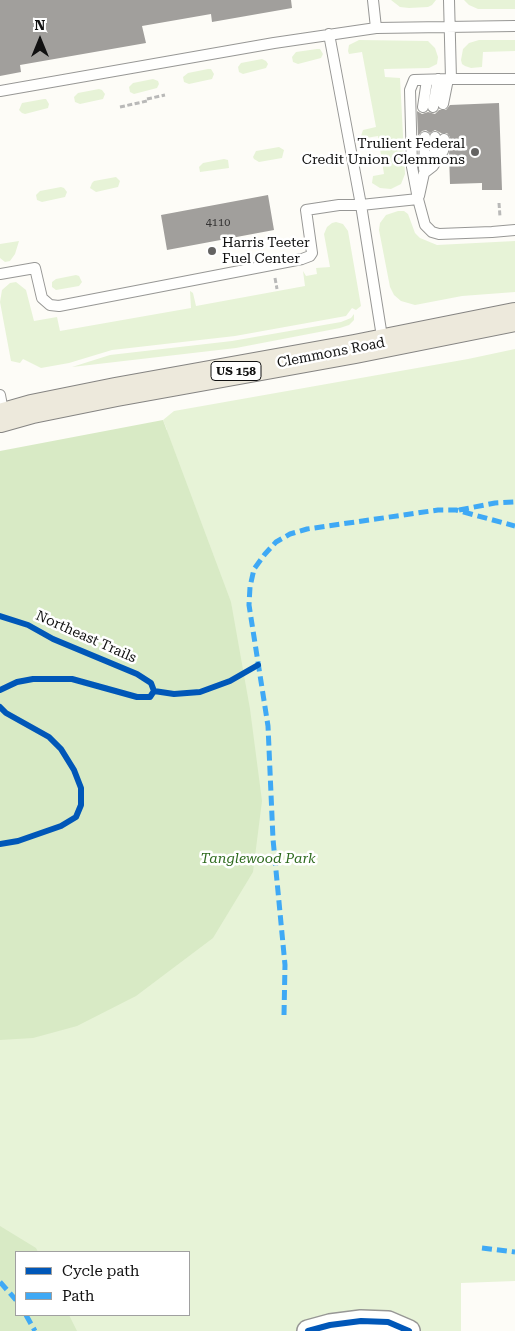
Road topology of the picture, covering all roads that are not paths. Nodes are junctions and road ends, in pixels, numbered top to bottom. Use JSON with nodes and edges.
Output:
{"nodes":[{"id":1,"x":373,"y":0,"type":"edge"},
{"id":2,"x":449,"y":0,"type":"edge"},
{"id":3,"x":515,"y":26,"type":"edge"},
{"id":4,"x":376,"y":28,"type":"junction"},
{"id":5,"x":450,"y":28,"type":"junction"},
{"id":6,"x":328,"y":34,"type":"junction"},
{"id":7,"x":446,"y":79,"type":"junction"},
{"id":8,"x":515,"y":79,"type":"edge"},
{"id":9,"x":427,"y":80,"type":"junction"},
{"id":10,"x":0,"y":91,"type":"edge"},
{"id":11,"x":424,"y":172,"type":"junction"},
{"id":12,"x":418,"y":199,"type":"junction"},
{"id":13,"x":361,"y":205,"type":"junction"},
{"id":14,"x":515,"y":230,"type":"edge"},
{"id":15,"x":0,"y":274,"type":"edge"},
{"id":16,"x":515,"y":317,"type":"edge"},
{"id":17,"x":383,"y":344,"type":"junction"},
{"id":18,"x":2,"y":410,"type":"edge"},
{"id":19,"x":308,"y":1331,"type":"edge"},
{"id":20,"x":410,"y":1331,"type":"edge"}],
"edges":[{"from":1,"to":4,"type":"lane"},
{"from":2,"to":5,"type":"lane"},
{"from":3,"to":5,"type":"lane"},
{"from":4,"to":5,"type":"lane"},
{"from":4,"to":6,"type":"lane"},
{"from":5,"to":7,"type":"lane"},
{"from":6,"to":10,"type":"lane"},
{"from":6,"to":13,"type":"lane"},
{"from":7,"to":8,"type":"lane"},
{"from":7,"to":9,"type":"lane"},
{"from":7,"to":9,"type":"lane"},
{"from":9,"to":12,"type":"lane"},
{"from":11,"to":11,"type":"lane"},
{"from":11,"to":12,"type":"lane"},
{"from":12,"to":13,"type":"lane"},
{"from":12,"to":14,"type":"lane"},
{"from":13,"to":15,"type":"lane"},
{"from":13,"to":17,"type":"lane"},
{"from":16,"to":17,"type":"main road","name":"Clemmons Road","number":"US 158"},
{"from":17,"to":18,"type":"main road","name":"Clemmons Road","number":"US 158"},
{"from":19,"to":20,"type":"street"}]}
